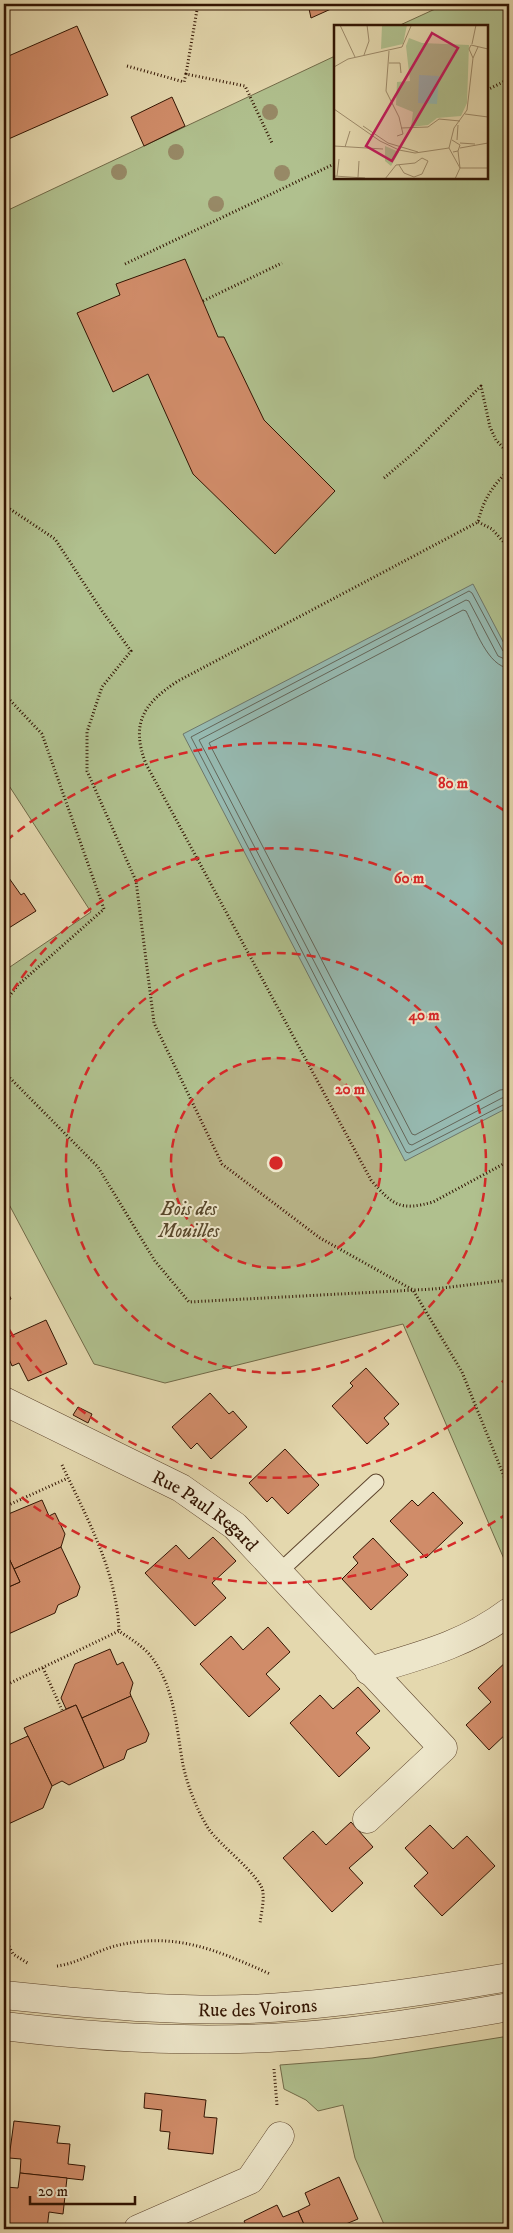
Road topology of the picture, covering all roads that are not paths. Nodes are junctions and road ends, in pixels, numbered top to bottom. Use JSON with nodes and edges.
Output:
{"nodes":[{"id":1,"x":4,"y":1402,"type":"edge"},
{"id":2,"x":376,"y":1482,"type":"dead end"},
{"id":3,"x":278,"y":1573,"type":"junction"},
{"id":4,"x":509,"y":1612,"type":"edge"},
{"id":5,"x":369,"y":1671,"type":"junction"},
{"id":6,"x":367,"y":1819,"type":"dead end"},
{"id":7,"x":509,"y":1977,"type":"edge"},
{"id":8,"x":4,"y":1995,"type":"edge"},
{"id":9,"x":509,"y":2008,"type":"edge"},
{"id":10,"x":4,"y":2026,"type":"edge"},
{"id":11,"x":280,"y":2136,"type":"road end"},
{"id":12,"x":138,"y":2229,"type":"edge"}],
"edges":[{"from":1,"to":3,"type":"street","name":"Rue Paul Regard"},
{"from":2,"to":3,"type":"lane"},
{"from":3,"to":5,"type":"street","name":"Rue Paul Regard"},
{"from":4,"to":5,"type":"street"},
{"from":5,"to":6,"type":"street","name":"Rue Paul Regard"},
{"from":7,"to":8,"type":"street","name":"Rue des Voirons"},
{"from":9,"to":10,"type":"street","name":"Rue des Voirons"},
{"from":11,"to":12,"type":"street"}]}
